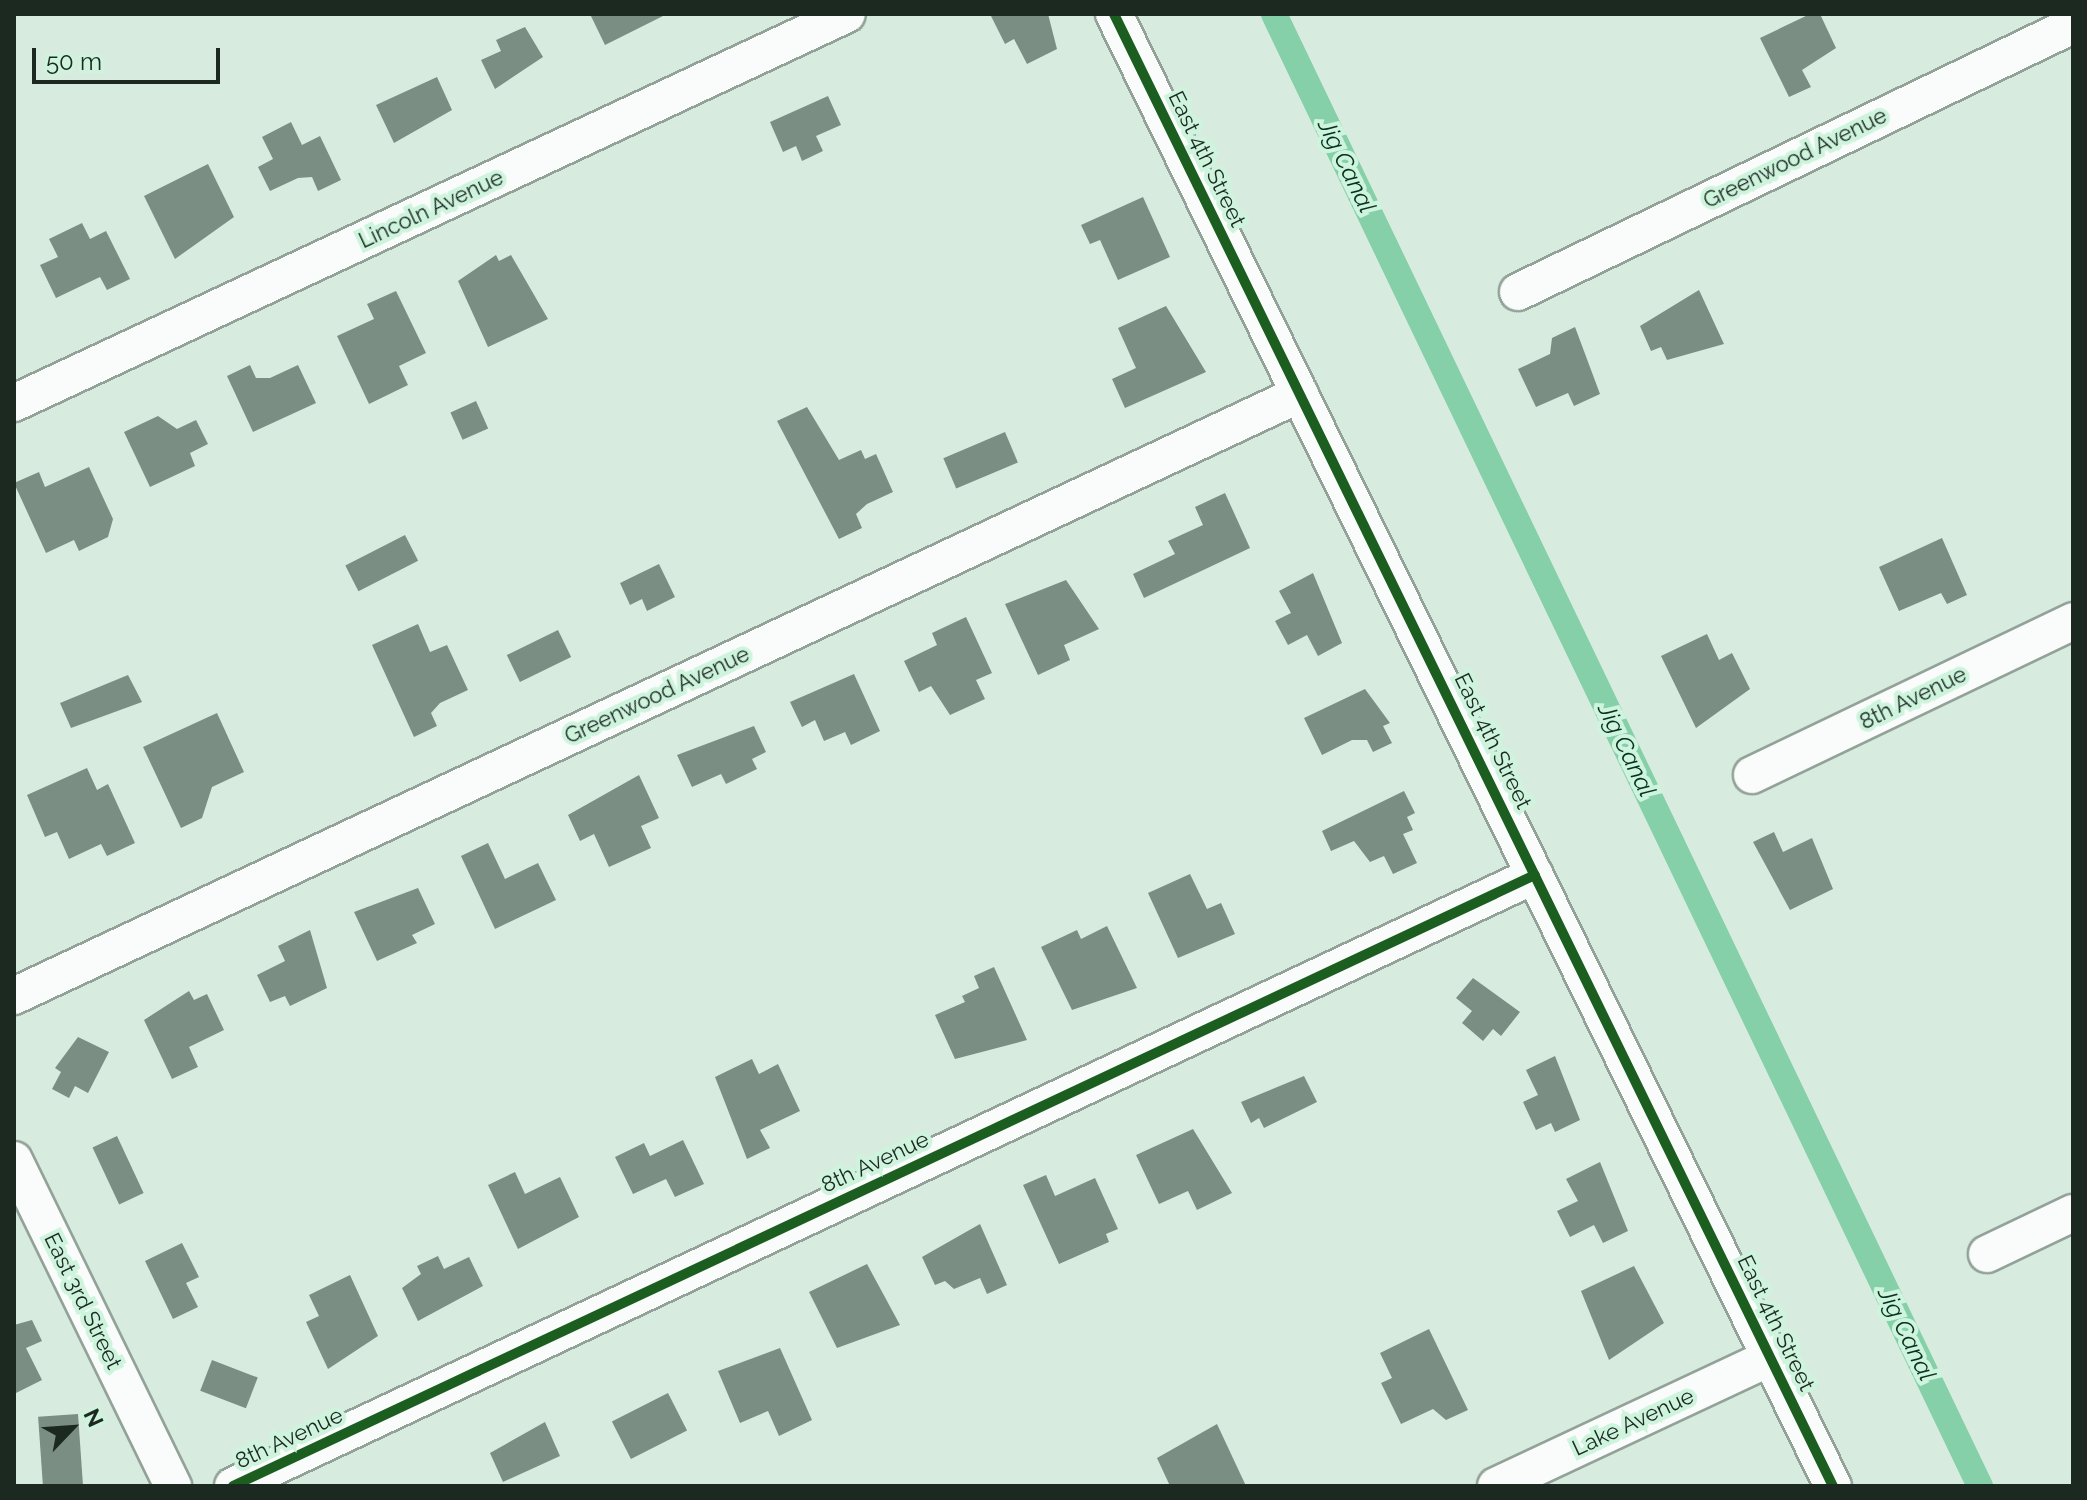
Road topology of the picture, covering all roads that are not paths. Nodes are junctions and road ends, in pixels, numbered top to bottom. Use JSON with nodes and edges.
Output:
{"nodes":[{"id":1,"x":847,"y":14,"type":"edge"},
{"id":2,"x":1114,"y":14,"type":"edge"},
{"id":3,"x":2073,"y":25,"type":"edge"},
{"id":4,"x":1518,"y":292,"type":"dead end"},
{"id":5,"x":1300,"y":394,"type":"junction"},
{"id":6,"x":14,"y":403,"type":"edge"},
{"id":7,"x":2073,"y":621,"type":"edge"},
{"id":8,"x":1752,"y":775,"type":"dead end"},
{"id":9,"x":1535,"y":875,"type":"junction"},
{"id":10,"x":14,"y":996,"type":"edge"},
{"id":11,"x":14,"y":1160,"type":"edge"},
{"id":12,"x":2073,"y":1213,"type":"edge"},
{"id":13,"x":1987,"y":1254,"type":"dead end"},
{"id":14,"x":1771,"y":1357,"type":"junction"},
{"id":15,"x":173,"y":1486,"type":"edge"},
{"id":16,"x":233,"y":1486,"type":"edge"},
{"id":17,"x":1496,"y":1486,"type":"edge"},
{"id":18,"x":1833,"y":1486,"type":"edge"}],
"edges":[{"from":1,"to":6,"type":"street","name":"Lincoln Avenue"},
{"from":2,"to":5,"type":"street","name":"East 4th Street"},
{"from":3,"to":4,"type":"street","name":"Greenwood Avenue"},
{"from":5,"to":9,"type":"street","name":"East 4th Street"},
{"from":5,"to":10,"type":"street","name":"Greenwood Avenue"},
{"from":7,"to":8,"type":"street","name":"8th Avenue"},
{"from":9,"to":14,"type":"street","name":"East 4th Street"},
{"from":9,"to":16,"type":"street","name":"8th Avenue"},
{"from":11,"to":15,"type":"street","name":"East 3rd Street"},
{"from":12,"to":13,"type":"street"},
{"from":14,"to":17,"type":"street","name":"Lake Avenue"},
{"from":14,"to":18,"type":"street","name":"East 4th Street"}]}
